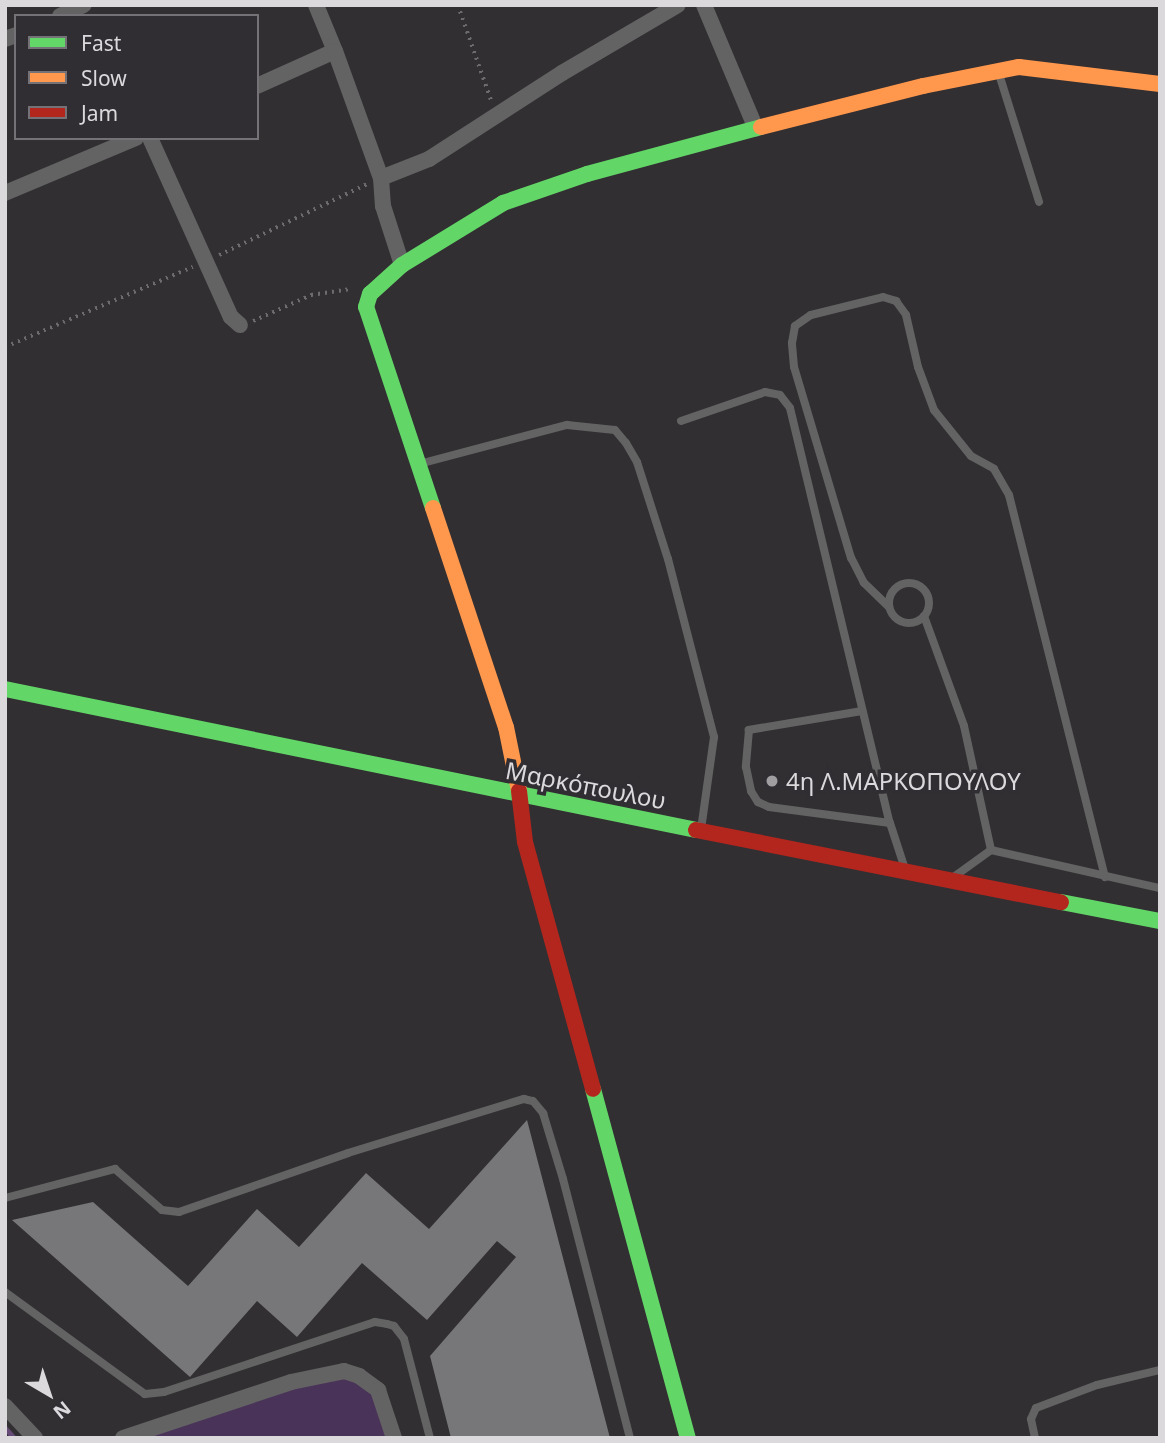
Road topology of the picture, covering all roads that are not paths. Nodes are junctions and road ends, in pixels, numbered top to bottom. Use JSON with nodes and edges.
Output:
{"nodes":[{"id":1,"x":84,"y":5,"type":"edge"},
{"id":2,"x":316,"y":5,"type":"edge"},
{"id":3,"x":678,"y":5,"type":"edge"},
{"id":4,"x":704,"y":5,"type":"edge"},
{"id":5,"x":64,"y":14,"type":"edge"},
{"id":6,"x":335,"y":51,"type":"junction"},
{"id":7,"x":998,"y":71,"type":"junction"},
{"id":8,"x":1160,"y":84,"type":"edge"},
{"id":9,"x":259,"y":85,"type":"edge"},
{"id":10,"x":756,"y":129,"type":"junction"},
{"id":11,"x":131,"y":140,"type":"edge"},
{"id":12,"x":151,"y":140,"type":"edge"},
{"id":13,"x":381,"y":178,"type":"junction"},
{"id":14,"x":5,"y":193,"type":"edge"},
{"id":15,"x":1039,"y":202,"type":"dead end"},
{"id":16,"x":402,"y":265,"type":"junction"},
{"id":17,"x":240,"y":325,"type":"road end"},
{"id":18,"x":681,"y":421,"type":"dead end"},
{"id":19,"x":418,"y":465,"type":"junction"},
{"id":20,"x":889,"y":607,"type":"junction"},
{"id":21,"x":924,"y":616,"type":"junction"},
{"id":22,"x":5,"y":689,"type":"edge"},
{"id":23,"x":862,"y":711,"type":"junction"},
{"id":24,"x":520,"y":796,"type":"junction"},
{"id":25,"x":890,"y":824,"type":"junction"},
{"id":26,"x":701,"y":830,"type":"junction"},
{"id":27,"x":991,"y":850,"type":"junction"},
{"id":28,"x":906,"y":872,"type":"junction"},
{"id":29,"x":1105,"y":877,"type":"junction"},
{"id":30,"x":950,"y":880,"type":"junction"},
{"id":31,"x":1160,"y":888,"type":"edge"},
{"id":32,"x":1160,"y":920,"type":"edge"},
{"id":33,"x":5,"y":1198,"type":"edge"},
{"id":34,"x":5,"y":1292,"type":"edge"},
{"id":35,"x":1160,"y":1370,"type":"edge"},
{"id":36,"x":5,"y":1406,"type":"edge"},
{"id":37,"x":35,"y":1438,"type":"edge"},
{"id":38,"x":123,"y":1438,"type":"edge"},
{"id":39,"x":394,"y":1438,"type":"edge"},
{"id":40,"x":430,"y":1438,"type":"edge"},
{"id":41,"x":630,"y":1438,"type":"edge"},
{"id":42,"x":688,"y":1438,"type":"edge"},
{"id":43,"x":1035,"y":1438,"type":"edge"}],
"edges":[{"from":1,"to":5,"type":"street"},
{"from":2,"to":6,"type":"street"},
{"from":3,"to":13,"type":"street"},
{"from":4,"to":10,"type":"street"},
{"from":6,"to":9,"type":"street"},
{"from":6,"to":13,"type":"street"},
{"from":7,"to":8,"type":"street"},
{"from":7,"to":10,"type":"street"},
{"from":7,"to":15,"type":"lane"},
{"from":10,"to":16,"type":"street"},
{"from":11,"to":14,"type":"street"},
{"from":12,"to":17,"type":"street"},
{"from":13,"to":16,"type":"street"},
{"from":16,"to":19,"type":"street"},
{"from":18,"to":23,"type":"lane"},
{"from":19,"to":24,"type":"street"},
{"from":19,"to":26,"type":"lane"},
{"from":20,"to":21,"type":"lane"},
{"from":20,"to":21,"type":"lane"},
{"from":20,"to":29,"type":"lane"},
{"from":21,"to":27,"type":"lane"},
{"from":22,"to":24,"type":"street","name":"Μαρκόπουλου"},
{"from":23,"to":25,"type":"lane"},
{"from":23,"to":25,"type":"lane"},
{"from":24,"to":26,"type":"street","name":"Μαρκόπουλου"},
{"from":24,"to":42,"type":"street"},
{"from":25,"to":28,"type":"lane"},
{"from":26,"to":28,"type":"street","name":"Μαρκόπουλου"},
{"from":27,"to":29,"type":"lane"},
{"from":27,"to":30,"type":"lane"},
{"from":28,"to":30,"type":"street","name":"Μαρκόπουλου"},
{"from":29,"to":31,"type":"lane"},
{"from":30,"to":32,"type":"street","name":"Μαρκόπουλου"},
{"from":33,"to":41,"type":"lane"},
{"from":34,"to":40,"type":"lane"},
{"from":35,"to":43,"type":"lane"},
{"from":36,"to":37,"type":"street"},
{"from":38,"to":39,"type":"street"}]}
